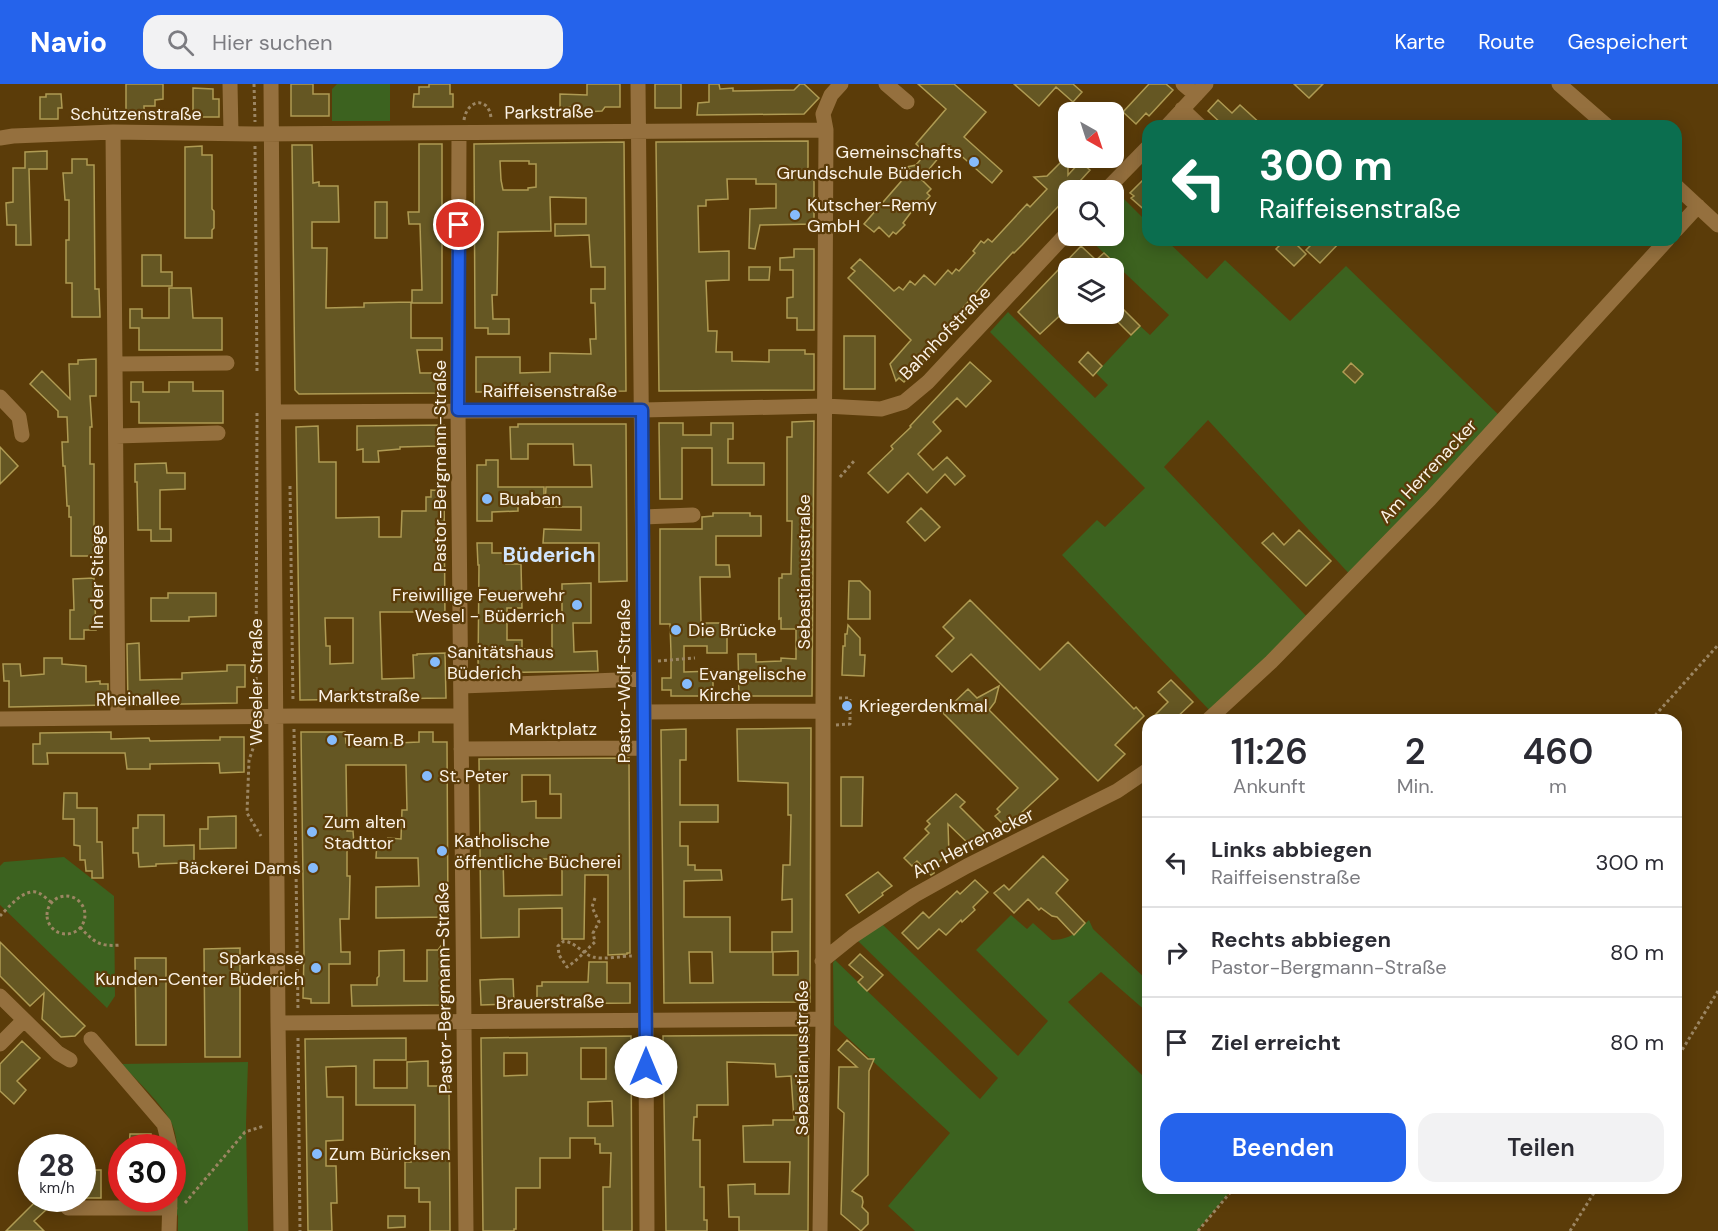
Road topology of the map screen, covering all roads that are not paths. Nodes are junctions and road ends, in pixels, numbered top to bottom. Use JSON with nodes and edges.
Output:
{"nodes":[{"id":1,"x":230,"y":84,"type":"edge"},
{"id":2,"x":271,"y":84,"type":"edge"},
{"id":3,"x":638,"y":84,"type":"edge"},
{"id":4,"x":841,"y":84,"type":"edge"},
{"id":5,"x":886,"y":84,"type":"edge"},
{"id":6,"x":1183,"y":84,"type":"edge"},
{"id":7,"x":1559,"y":84,"type":"edge"},
{"id":8,"x":1201,"y":90,"type":"edge"},
{"id":9,"x":907,"y":102,"type":"dead end"},
{"id":10,"x":1182,"y":109,"type":"junction"},
{"id":11,"x":1172,"y":120,"type":"edge"},
{"id":12,"x":1194,"y":120,"type":"edge"},
{"id":13,"x":1600,"y":120,"type":"edge"},
{"id":14,"x":826,"y":130,"type":"junction"},
{"id":15,"x":638,"y":131,"type":"junction"},
{"id":16,"x":113,"y":132,"type":"junction"},
{"id":17,"x":231,"y":133,"type":"junction"},
{"id":18,"x":272,"y":133,"type":"junction"},
{"id":19,"x":462,"y":133,"type":"junction"},
{"id":20,"x":0,"y":138,"type":"edge"},
{"id":21,"x":1142,"y":153,"type":"edge"},
{"id":22,"x":1116,"y":180,"type":"edge"},
{"id":23,"x":1682,"y":191,"type":"edge"},
{"id":24,"x":1698,"y":206,"type":"junction"},
{"id":25,"x":1682,"y":223,"type":"edge"},
{"id":26,"x":1718,"y":225,"type":"edge"},
{"id":27,"x":1058,"y":243,"type":"edge"},
{"id":28,"x":1662,"y":246,"type":"edge"},
{"id":29,"x":227,"y":363,"type":"dead end"},
{"id":30,"x":116,"y":364,"type":"junction"},
{"id":31,"x":0,"y":397,"type":"edge"},
{"id":32,"x":825,"y":406,"type":"junction"},
{"id":33,"x":458,"y":410,"type":"junction"},
{"id":34,"x":642,"y":410,"type":"junction"},
{"id":35,"x":274,"y":412,"type":"junction"},
{"id":36,"x":218,"y":433,"type":"dead end"},
{"id":37,"x":22,"y":435,"type":"dead end"},
{"id":38,"x":116,"y":436,"type":"junction"},
{"id":39,"x":693,"y":515,"type":"dead end"},
{"id":40,"x":643,"y":517,"type":"junction"},
{"id":41,"x":644,"y":679,"type":"junction"},
{"id":42,"x":461,"y":686,"type":"junction"},
{"id":43,"x":823,"y":711,"type":"junction"},
{"id":44,"x":644,"y":712,"type":"junction"},
{"id":45,"x":1215,"y":714,"type":"edge"},
{"id":46,"x":276,"y":716,"type":"junction"},
{"id":47,"x":461,"y":716,"type":"junction"},
{"id":48,"x":118,"y":718,"type":"junction"},
{"id":49,"x":0,"y":719,"type":"edge"},
{"id":50,"x":644,"y":748,"type":"junction"},
{"id":51,"x":461,"y":749,"type":"junction"},
{"id":52,"x":1142,"y":774,"type":"edge"},
{"id":53,"x":822,"y":961,"type":"junction"},
{"id":54,"x":0,"y":996,"type":"edge"},
{"id":55,"x":823,"y":1019,"type":"junction"},
{"id":56,"x":24,"y":1020,"type":"junction"},
{"id":57,"x":646,"y":1021,"type":"junction"},
{"id":58,"x":278,"y":1023,"type":"junction"},
{"id":59,"x":463,"y":1023,"type":"junction"},
{"id":60,"x":91,"y":1039,"type":"dead end"},
{"id":61,"x":0,"y":1044,"type":"edge"},
{"id":62,"x":70,"y":1060,"type":"dead end"},
{"id":63,"x":166,"y":1134,"type":"edge"},
{"id":64,"x":96,"y":1210,"type":"edge"},
{"id":65,"x":170,"y":1215,"type":"edge"},
{"id":66,"x":281,"y":1231,"type":"edge"},
{"id":67,"x":466,"y":1231,"type":"edge"},
{"id":68,"x":647,"y":1231,"type":"edge"},
{"id":69,"x":820,"y":1231,"type":"edge"}],
"edges":[{"from":1,"to":17,"type":"street"},
{"from":2,"to":18,"type":"street","name":"Weseler Straße"},
{"from":3,"to":15,"type":"street","name":"Pastor-Wolf-Straße"},
{"from":4,"to":14,"type":"street","name":"Sebastianusstraße"},
{"from":5,"to":9,"type":"street"},
{"from":6,"to":8,"type":"street"},
{"from":7,"to":13,"type":"street"},
{"from":8,"to":10,"type":"street"},
{"from":10,"to":11,"type":"street"},
{"from":10,"to":12,"type":"street"},
{"from":14,"to":15,"type":"street","name":"Parkstraße"},
{"from":14,"to":32,"type":"street","name":"Sebastianusstraße"},
{"from":15,"to":19,"type":"street","name":"Parkstraße"},
{"from":15,"to":34,"type":"street","name":"Pastor-Wolf-Straße"},
{"from":16,"to":17,"type":"street","name":"Schützenstraße"},
{"from":16,"to":20,"type":"street","name":"Schützenstraße"},
{"from":16,"to":30,"type":"street","name":"In der Stiege"},
{"from":17,"to":18,"type":"street","name":"Schützenstraße"},
{"from":18,"to":19,"type":"street","name":"Parkstraße"},
{"from":18,"to":35,"type":"street","name":"Weseler Straße"},
{"from":19,"to":33,"type":"street","name":"Pastor-Bergmann-Straße"},
{"from":21,"to":22,"type":"street"},
{"from":23,"to":24,"type":"street"},
{"from":24,"to":25,"type":"street"},
{"from":24,"to":26,"type":"street"},
{"from":27,"to":32,"type":"street","name":"Bahnhofstraße"},
{"from":28,"to":45,"type":"street","name":"Am Herrenacker"},
{"from":29,"to":30,"type":"street"},
{"from":30,"to":38,"type":"street","name":"In der Stiege"},
{"from":31,"to":37,"type":"street"},
{"from":32,"to":34,"type":"street","name":"Raiffeisenstraße"},
{"from":32,"to":43,"type":"street","name":"Sebastianusstraße"},
{"from":33,"to":34,"type":"street","name":"Raiffeisenstraße"},
{"from":33,"to":35,"type":"street","name":"Raiffeisenstraße"},
{"from":33,"to":42,"type":"street","name":"Pastor-Bergmann-Straße"},
{"from":34,"to":40,"type":"street","name":"Pastor-Wolf-Straße"},
{"from":35,"to":46,"type":"street","name":"Weseler Straße"},
{"from":36,"to":38,"type":"street"},
{"from":38,"to":48,"type":"street","name":"In der Stiege"},
{"from":39,"to":40,"type":"street"},
{"from":40,"to":41,"type":"street","name":"Pastor-Wolf-Straße"},
{"from":41,"to":42,"type":"street"},
{"from":41,"to":44,"type":"street","name":"Pastor-Wolf-Straße"},
{"from":42,"to":47,"type":"street","name":"Pastor-Bergmann-Straße"},
{"from":43,"to":44,"type":"street"},
{"from":43,"to":53,"type":"street","name":"Sebastianusstraße"},
{"from":44,"to":50,"type":"street","name":"Pastor-Wolf-Straße"},
{"from":46,"to":47,"type":"street","name":"Marktstraße"},
{"from":46,"to":48,"type":"street","name":"Rheinallee"},
{"from":46,"to":58,"type":"street","name":"Weseler Straße"},
{"from":47,"to":51,"type":"street","name":"Pastor-Bergmann-Straße"},
{"from":48,"to":49,"type":"street","name":"Rheinallee"},
{"from":50,"to":51,"type":"street","name":"Marktplatz"},
{"from":50,"to":57,"type":"street","name":"Pastor-Wolf-Straße"},
{"from":51,"to":59,"type":"street","name":"Pastor-Bergmann-Straße"},
{"from":52,"to":53,"type":"street","name":"Am Herrenacker"},
{"from":53,"to":55,"type":"street","name":"Sebastianusstraße"},
{"from":54,"to":56,"type":"street"},
{"from":55,"to":57,"type":"street","name":"Brauerstraße"},
{"from":55,"to":69,"type":"street","name":"Sebastianusstraße"},
{"from":56,"to":61,"type":"street"},
{"from":56,"to":62,"type":"street"},
{"from":57,"to":59,"type":"street","name":"Brauerstraße"},
{"from":57,"to":68,"type":"street","name":"Pastor-Wolf-Straße"},
{"from":58,"to":59,"type":"street","name":"Brauerstraße"},
{"from":58,"to":66,"type":"street","name":"Weseler Straße"},
{"from":59,"to":67,"type":"street","name":"Pastor-Bergmann-Straße"},
{"from":60,"to":63,"type":"street"},
{"from":64,"to":65,"type":"street"}]}
